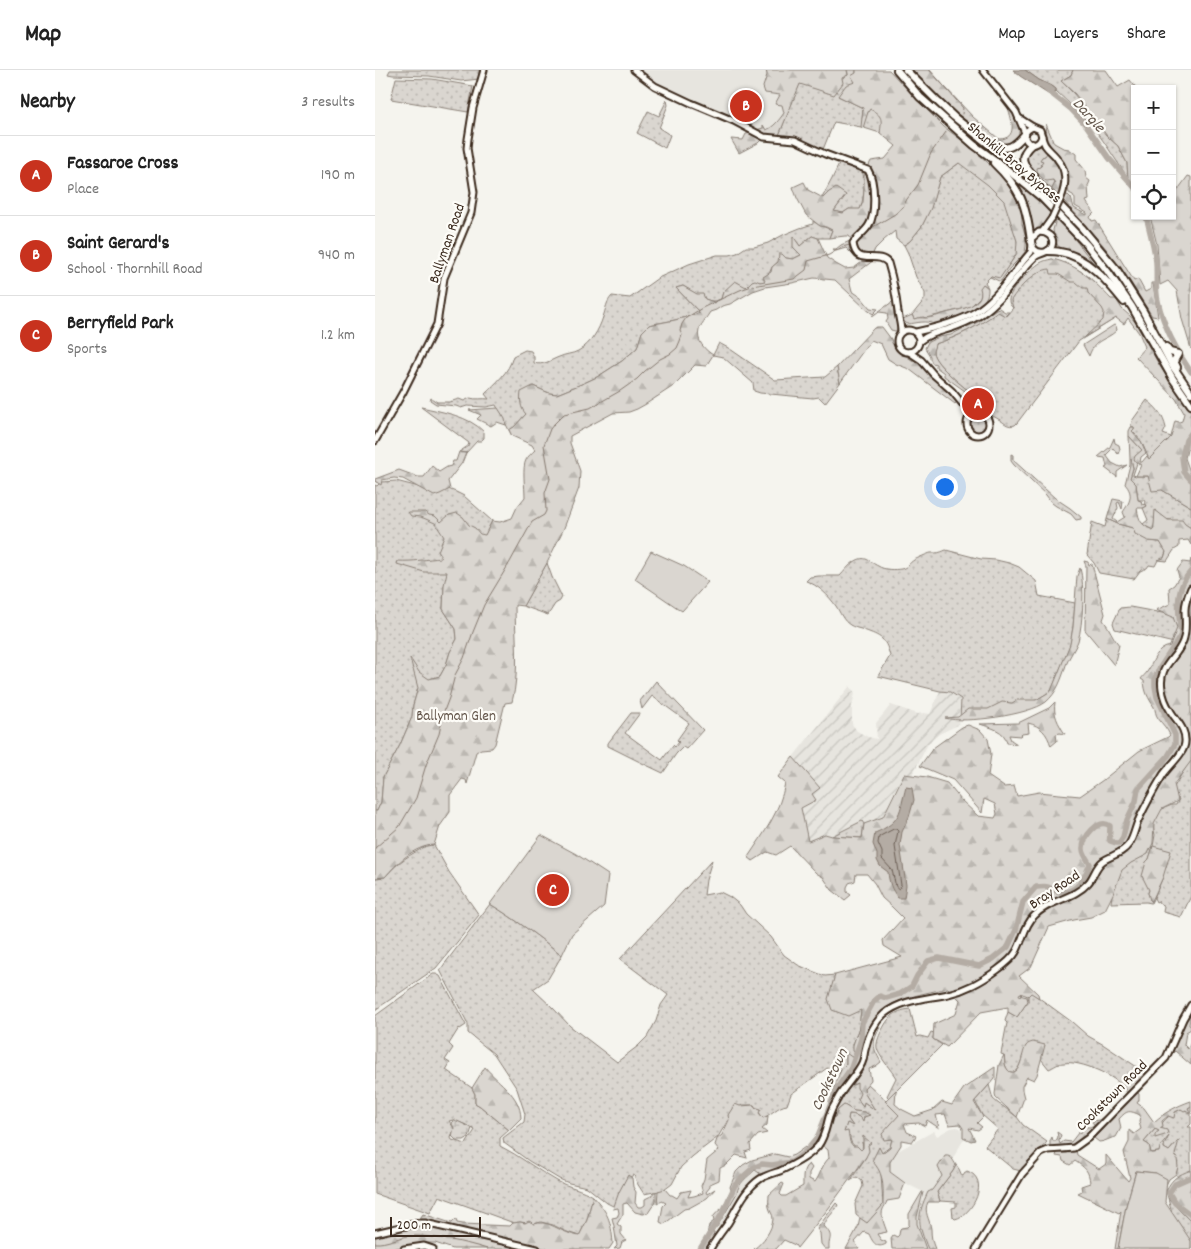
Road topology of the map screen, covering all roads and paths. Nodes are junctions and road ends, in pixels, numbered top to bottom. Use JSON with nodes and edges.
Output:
{"nodes":[{"id":1,"x":484,"y":70,"type":"edge"},
{"id":2,"x":634,"y":70,"type":"edge"},
{"id":3,"x":897,"y":70,"type":"edge"},
{"id":4,"x":906,"y":70,"type":"edge"},
{"id":5,"x":983,"y":70,"type":"edge"},
{"id":6,"x":1019,"y":118,"type":"junction"},
{"id":7,"x":1033,"y":127,"type":"junction"},
{"id":8,"x":1025,"y":134,"type":"junction"},
{"id":9,"x":1042,"y":135,"type":"junction"},
{"id":10,"x":986,"y":143,"type":"junction"},
{"id":11,"x":1035,"y":144,"type":"junction"},
{"id":12,"x":974,"y":145,"type":"junction"},
{"id":13,"x":1047,"y":147,"type":"junction"},
{"id":14,"x":1057,"y":198,"type":"junction"},
{"id":15,"x":1052,"y":218,"type":"junction"},
{"id":16,"x":1042,"y":232,"type":"junction"},
{"id":17,"x":1049,"y":234,"type":"junction"},
{"id":18,"x":1032,"y":243,"type":"junction"},
{"id":19,"x":1046,"y":252,"type":"junction"},
{"id":20,"x":1137,"y":301,"type":"junction"},
{"id":21,"x":901,"y":323,"type":"junction"},
{"id":22,"x":1143,"y":326,"type":"junction"},
{"id":23,"x":907,"y":330,"type":"junction"},
{"id":24,"x":901,"y":332,"type":"junction"},
{"id":25,"x":916,"y":332,"type":"junction"},
{"id":26,"x":919,"y":344,"type":"junction"},
{"id":27,"x":909,"y":352,"type":"junction"},
{"id":28,"x":921,"y":360,"type":"junction"},
{"id":29,"x":1191,"y":389,"type":"edge"},
{"id":30,"x":1191,"y":393,"type":"edge"},
{"id":31,"x":1191,"y":405,"type":"edge"},
{"id":32,"x":965,"y":407,"type":"junction"},
{"id":33,"x":976,"y":413,"type":"junction"},
{"id":34,"x":967,"y":422,"type":"junction"},
{"id":35,"x":375,"y":441,"type":"edge"},
{"id":36,"x":1191,"y":588,"type":"edge"},
{"id":37,"x":1191,"y":1005,"type":"edge"},
{"id":38,"x":375,"y":1233,"type":"edge"},
{"id":39,"x":404,"y":1249,"type":"edge"},
{"id":40,"x":433,"y":1249,"type":"edge"},
{"id":41,"x":537,"y":1249,"type":"edge"},
{"id":42,"x":710,"y":1249,"type":"edge"},
{"id":43,"x":976,"y":1249,"type":"edge"}],
"edges":[{"from":1,"to":35,"type":"street","name":"Ballyman Road"},
{"from":2,"to":21,"type":"street"},
{"from":3,"to":12,"type":"highway","name":"Shankill-Bray Bypass"},
{"from":4,"to":10,"type":"highway","name":"Shankill-Bray Bypass"},
{"from":5,"to":6,"type":"street"},
{"from":6,"to":7,"type":"street"},
{"from":6,"to":8,"type":"street"},
{"from":7,"to":8,"type":"street"},
{"from":7,"to":9,"type":"street"},
{"from":8,"to":10,"type":"highway"},
{"from":8,"to":11,"type":"street"},
{"from":9,"to":11,"type":"street"},
{"from":9,"to":13,"type":"street"},
{"from":10,"to":14,"type":"highway","name":"Shankill-Bray Bypass"},
{"from":11,"to":13,"type":"street"},
{"from":11,"to":14,"type":"highway"},
{"from":12,"to":18,"type":"highway"},
{"from":12,"to":22,"type":"highway","name":"Shankill-Bray Bypass"},
{"from":13,"to":14,"type":"street"},
{"from":14,"to":15,"type":"street","bridge":true},
{"from":14,"to":20,"type":"highway","name":"Shankill-Bray Bypass"},
{"from":15,"to":16,"type":"street"},
{"from":15,"to":17,"type":"street"},
{"from":16,"to":17,"type":"street"},
{"from":16,"to":18,"type":"street"},
{"from":17,"to":19,"type":"street"},
{"from":18,"to":19,"type":"street"},
{"from":18,"to":25,"type":"street"},
{"from":19,"to":22,"type":"highway"},
{"from":19,"to":26,"type":"street"},
{"from":20,"to":29,"type":"highway"},
{"from":20,"to":30,"type":"highway","name":"Shankill-Bray Bypass"},
{"from":21,"to":23,"type":"street"},
{"from":21,"to":24,"type":"street"},
{"from":22,"to":31,"type":"highway","name":"Shankill-Bray Bypass"},
{"from":23,"to":24,"type":"street"},
{"from":23,"to":25,"type":"street"},
{"from":24,"to":27,"type":"street"},
{"from":25,"to":26,"type":"street"},
{"from":26,"to":27,"type":"street"},
{"from":26,"to":28,"type":"street"},
{"from":27,"to":28,"type":"street"},
{"from":28,"to":32,"type":"street"},
{"from":32,"to":33,"type":"street"},
{"from":32,"to":34,"type":"street"},
{"from":33,"to":34,"type":"street"},
{"from":33,"to":34,"type":"street"},
{"from":36,"to":42,"type":"street","name":"Bray Road"},
{"from":37,"to":43,"type":"street","name":"Cookstown Road"},
{"from":38,"to":41,"type":"street"},
{"from":39,"to":40,"type":"street"}]}
